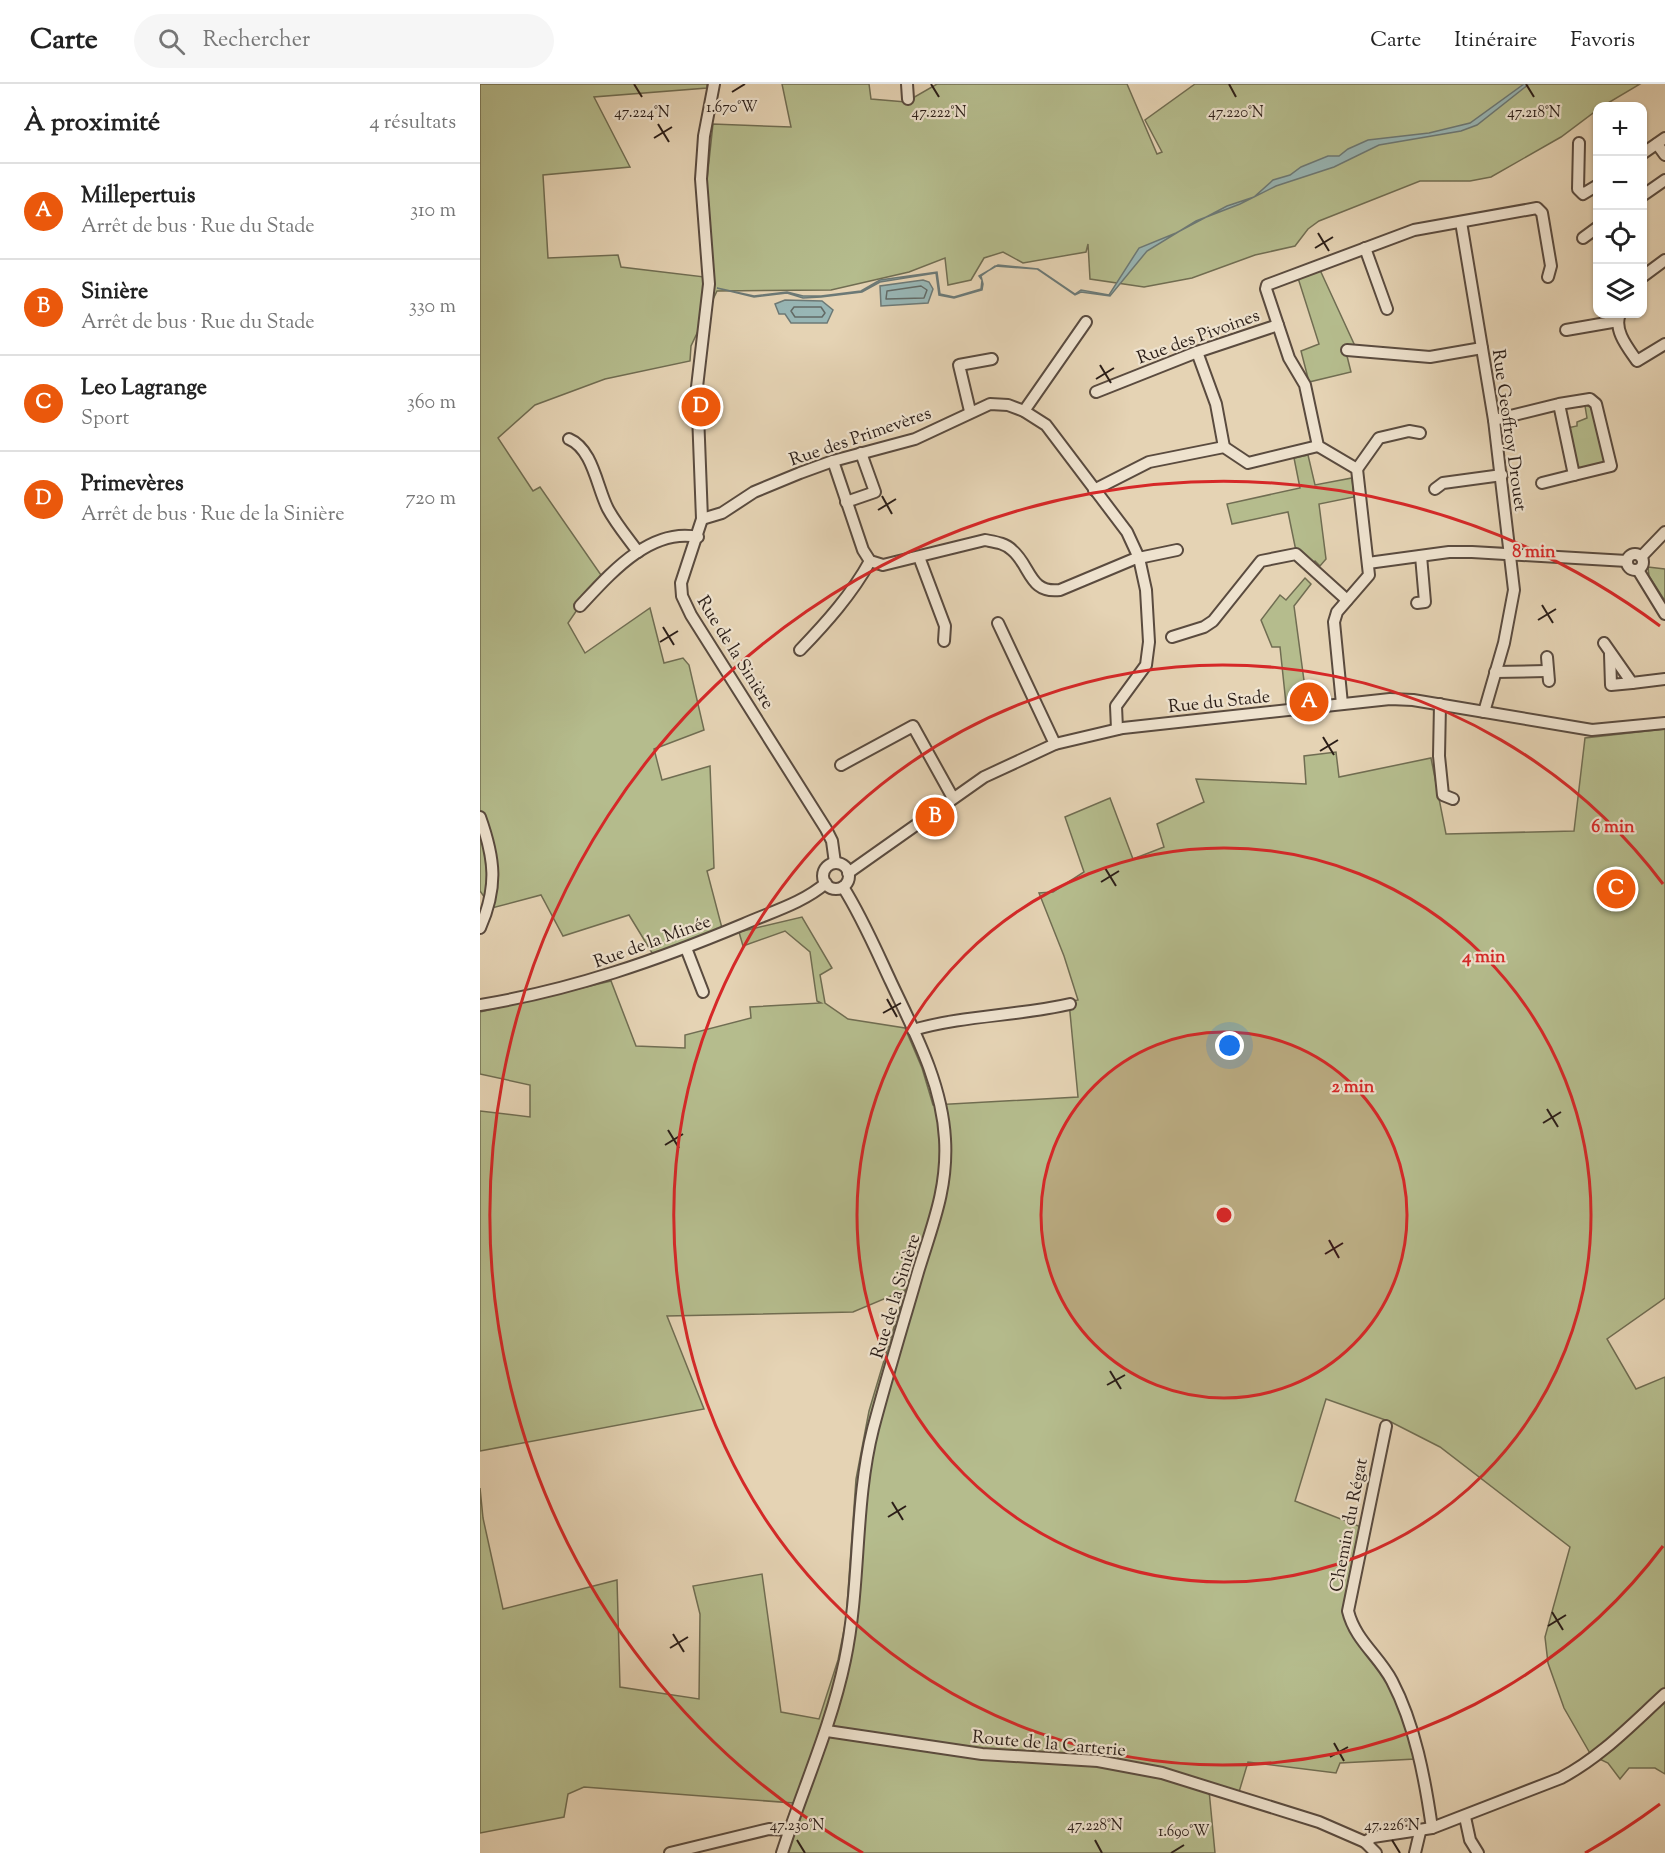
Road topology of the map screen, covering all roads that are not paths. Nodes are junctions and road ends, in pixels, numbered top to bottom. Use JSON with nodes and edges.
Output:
{"nodes":[{"id":1,"x":714,"y":84,"type":"edge"},
{"id":2,"x":907,"y":84,"type":"edge"},
{"id":3,"x":908,"y":99,"type":"dead end"},
{"id":4,"x":1661,"y":141,"type":"edge"},
{"id":5,"x":1579,"y":143,"type":"dead end"},
{"id":6,"x":1647,"y":151,"type":"edge"},
{"id":7,"x":1665,"y":155,"type":"edge"},
{"id":8,"x":1665,"y":180,"type":"edge"},
{"id":9,"x":1593,"y":188,"type":"edge"},
{"id":10,"x":1647,"y":193,"type":"edge"},
{"id":11,"x":1461,"y":222,"type":"junction"},
{"id":12,"x":1593,"y":231,"type":"edge"},
{"id":13,"x":1583,"y":238,"type":"dead end"},
{"id":14,"x":1365,"y":248,"type":"junction"},
{"id":15,"x":1665,"y":261,"type":"edge"},
{"id":16,"x":1647,"y":274,"type":"edge"},
{"id":17,"x":1548,"y":278,"type":"dead end"},
{"id":18,"x":1387,"y":309,"type":"dead end"},
{"id":19,"x":1615,"y":318,"type":"edge"},
{"id":20,"x":1619,"y":318,"type":"edge"},
{"id":21,"x":1086,"y":321,"type":"dead end"},
{"id":22,"x":1278,"y":325,"type":"junction"},
{"id":23,"x":1566,"y":330,"type":"dead end"},
{"id":24,"x":1665,"y":344,"type":"edge"},
{"id":25,"x":1482,"y":348,"type":"junction"},
{"id":26,"x":1347,"y":350,"type":"dead end"},
{"id":27,"x":1197,"y":352,"type":"junction"},
{"id":28,"x":992,"y":359,"type":"dead end"},
{"id":29,"x":1096,"y":392,"type":"dead end"},
{"id":30,"x":1558,"y":404,"type":"junction"},
{"id":31,"x":970,"y":411,"type":"junction"},
{"id":32,"x":1024,"y":411,"type":"junction"},
{"id":33,"x":1494,"y":420,"type":"junction"},
{"id":34,"x":1420,"y":433,"type":"dead end"},
{"id":35,"x":569,"y":439,"type":"dead end"},
{"id":36,"x":1317,"y":446,"type":"junction"},
{"id":37,"x":1224,"y":447,"type":"junction"},
{"id":38,"x":861,"y":453,"type":"junction"},
{"id":39,"x":833,"y":461,"type":"junction"},
{"id":40,"x":1357,"y":469,"type":"junction"},
{"id":41,"x":1502,"y":475,"type":"junction"},
{"id":42,"x":1574,"y":475,"type":"junction"},
{"id":43,"x":1542,"y":483,"type":"dead end"},
{"id":44,"x":1435,"y":489,"type":"dead end"},
{"id":45,"x":1094,"y":490,"type":"junction"},
{"id":46,"x":846,"y":502,"type":"junction"},
{"id":47,"x":702,"y":519,"type":"junction"},
{"id":48,"x":1665,"y":532,"type":"edge"},
{"id":49,"x":698,"y":537,"type":"junction"},
{"id":50,"x":1177,"y":550,"type":"dead end"},
{"id":51,"x":638,"y":552,"type":"junction"},
{"id":52,"x":1511,"y":554,"type":"junction"},
{"id":53,"x":1421,"y":556,"type":"junction"},
{"id":54,"x":919,"y":557,"type":"junction"},
{"id":55,"x":1641,"y":557,"type":"junction"},
{"id":56,"x":1139,"y":558,"type":"junction"},
{"id":57,"x":870,"y":561,"type":"junction"},
{"id":58,"x":1627,"y":561,"type":"junction"},
{"id":59,"x":1368,"y":564,"type":"junction"},
{"id":60,"x":1638,"y":570,"type":"junction"},
{"id":61,"x":1347,"y":600,"type":"junction"},
{"id":62,"x":1418,"y":603,"type":"dead end"},
{"id":63,"x":580,"y":606,"type":"dead end"},
{"id":64,"x":1665,"y":614,"type":"edge"},
{"id":65,"x":998,"y":622,"type":"dead end"},
{"id":66,"x":1172,"y":637,"type":"dead end"},
{"id":67,"x":944,"y":641,"type":"dead end"},
{"id":68,"x":1604,"y":643,"type":"dead end"},
{"id":69,"x":800,"y":650,"type":"dead end"},
{"id":70,"x":1610,"y":654,"type":"junction"},
{"id":71,"x":1547,"y":657,"type":"dead end"},
{"id":72,"x":1495,"y":672,"type":"junction"},
{"id":73,"x":1665,"y":679,"type":"edge"},
{"id":74,"x":1632,"y":683,"type":"junction"},
{"id":75,"x":1342,"y":704,"type":"junction"},
{"id":76,"x":1440,"y":704,"type":"junction"},
{"id":77,"x":1484,"y":712,"type":"junction"},
{"id":78,"x":1665,"y":723,"type":"edge"},
{"id":79,"x":1117,"y":729,"type":"junction"},
{"id":80,"x":1056,"y":744,"type":"junction"},
{"id":81,"x":841,"y":765,"type":"dead end"},
{"id":82,"x":953,"y":798,"type":"junction"},
{"id":83,"x":1453,"y":799,"type":"dead end"},
{"id":84,"x":480,"y":817,"type":"edge"},
{"id":85,"x":835,"y":863,"type":"junction"},
{"id":86,"x":848,"y":873,"type":"junction"},
{"id":87,"x":826,"y":883,"type":"junction"},
{"id":88,"x":843,"y":887,"type":"junction"},
{"id":89,"x":480,"y":928,"type":"edge"},
{"id":90,"x":686,"y":948,"type":"junction"},
{"id":91,"x":703,"y":992,"type":"dead end"},
{"id":92,"x":1070,"y":1004,"type":"dead end"},
{"id":93,"x":480,"y":1005,"type":"edge"},
{"id":94,"x":913,"y":1030,"type":"junction"},
{"id":95,"x":1386,"y":1426,"type":"dead end"},
{"id":96,"x":1665,"y":1694,"type":"edge"},
{"id":97,"x":827,"y":1731,"type":"junction"},
{"id":98,"x":1465,"y":1817,"type":"junction"},
{"id":99,"x":1432,"y":1828,"type":"junction"},
{"id":100,"x":790,"y":1830,"type":"junction"},
{"id":101,"x":1420,"y":1832,"type":"junction"},
{"id":102,"x":1365,"y":1842,"type":"junction"},
{"id":103,"x":670,"y":1853,"type":"edge"},
{"id":104,"x":782,"y":1853,"type":"edge"},
{"id":105,"x":1376,"y":1853,"type":"edge"},
{"id":106,"x":1415,"y":1853,"type":"edge"},
{"id":107,"x":1478,"y":1853,"type":"edge"}],
"edges":[{"from":1,"to":47,"type":"street","name":"Rue de la Sinière"},
{"from":2,"to":3,"type":"street"},
{"from":4,"to":6,"type":"street"},
{"from":4,"to":7,"type":"street"},
{"from":5,"to":9,"type":"street"},
{"from":8,"to":10,"type":"street"},
{"from":11,"to":14,"type":"street"},
{"from":11,"to":17,"type":"street"},
{"from":11,"to":25,"type":"street","name":"Rue Geoffroy Drouet"},
{"from":12,"to":13,"type":"street"},
{"from":14,"to":18,"type":"street"},
{"from":14,"to":22,"type":"street"},
{"from":15,"to":16,"type":"street"},
{"from":19,"to":23,"type":"street"},
{"from":20,"to":24,"type":"street"},
{"from":21,"to":32,"type":"street"},
{"from":22,"to":27,"type":"street","name":"Rue des Pivoines"},
{"from":22,"to":36,"type":"street"},
{"from":25,"to":26,"type":"street"},
{"from":25,"to":33,"type":"street","name":"Rue Geoffroy Drouet"},
{"from":27,"to":29,"type":"street","name":"Rue des Pivoines"},
{"from":27,"to":37,"type":"street"},
{"from":28,"to":31,"type":"street"},
{"from":30,"to":33,"type":"street"},
{"from":30,"to":42,"type":"street"},
{"from":30,"to":42,"type":"street"},
{"from":31,"to":32,"type":"street","name":"Rue des Primevères"},
{"from":31,"to":38,"type":"street","name":"Rue des Primevères"},
{"from":32,"to":45,"type":"street","name":"Rue des Primevères"},
{"from":33,"to":41,"type":"street","name":"Rue Geoffroy Drouet"},
{"from":34,"to":40,"type":"street"},
{"from":35,"to":51,"type":"street"},
{"from":36,"to":37,"type":"street"},
{"from":36,"to":40,"type":"street"},
{"from":37,"to":45,"type":"street"},
{"from":38,"to":39,"type":"street","name":"Rue des Primevères"},
{"from":38,"to":46,"type":"street"},
{"from":39,"to":46,"type":"street"},
{"from":39,"to":47,"type":"street","name":"Rue des Primevères"},
{"from":40,"to":59,"type":"street"},
{"from":41,"to":44,"type":"street"},
{"from":41,"to":52,"type":"street","name":"Rue Geoffroy Drouet"},
{"from":42,"to":43,"type":"street"},
{"from":45,"to":56,"type":"street","name":"Rue des Primevères"},
{"from":46,"to":57,"type":"street"},
{"from":47,"to":49,"type":"street","name":"Rue de la Sinière"},
{"from":48,"to":55,"type":"street"},
{"from":49,"to":51,"type":"street"},
{"from":49,"to":85,"type":"street","name":"Rue de la Sinière"},
{"from":50,"to":56,"type":"street"},
{"from":51,"to":63,"type":"street"},
{"from":52,"to":53,"type":"street"},
{"from":52,"to":58,"type":"street"},
{"from":52,"to":72,"type":"street","name":"Rue Geoffroy Drouet"},
{"from":53,"to":59,"type":"street"},
{"from":53,"to":62,"type":"street"},
{"from":54,"to":56,"type":"street"},
{"from":54,"to":57,"type":"street"},
{"from":54,"to":67,"type":"street"},
{"from":55,"to":58,"type":"street"},
{"from":55,"to":60,"type":"street"},
{"from":56,"to":79,"type":"street","name":"Rue des Primevères"},
{"from":57,"to":69,"type":"street"},
{"from":58,"to":60,"type":"street"},
{"from":59,"to":61,"type":"street"},
{"from":60,"to":64,"type":"street"},
{"from":61,"to":66,"type":"street"},
{"from":61,"to":75,"type":"street"},
{"from":65,"to":80,"type":"street"},
{"from":68,"to":70,"type":"street"},
{"from":70,"to":74,"type":"street"},
{"from":70,"to":74,"type":"street"},
{"from":71,"to":72,"type":"street"},
{"from":72,"to":77,"type":"street","name":"Rue Geoffroy Drouet"},
{"from":73,"to":74,"type":"street"},
{"from":75,"to":76,"type":"street","name":"Rue du Stade"},
{"from":75,"to":79,"type":"street","name":"Rue du Stade"},
{"from":76,"to":77,"type":"street","name":"Rue du Stade"},
{"from":76,"to":83,"type":"street"},
{"from":77,"to":78,"type":"street","name":"Rue du Stade"},
{"from":79,"to":80,"type":"street","name":"Rue du Stade"},
{"from":80,"to":82,"type":"street","name":"Rue du Stade"},
{"from":81,"to":82,"type":"street"},
{"from":82,"to":86,"type":"street","name":"Rue du Stade"},
{"from":84,"to":89,"type":"street"},
{"from":85,"to":86,"type":"street"},
{"from":85,"to":87,"type":"street"},
{"from":86,"to":88,"type":"street"},
{"from":87,"to":88,"type":"street"},
{"from":87,"to":90,"type":"street","name":"Rue de la Minée"},
{"from":88,"to":94,"type":"street","name":"Rue de la Sinière"},
{"from":90,"to":91,"type":"street"},
{"from":90,"to":93,"type":"street","name":"Rue de la Minée"},
{"from":92,"to":94,"type":"street"},
{"from":94,"to":97,"type":"street","name":"Rue de la Sinière"},
{"from":95,"to":99,"type":"street","name":"Chemin du Régat"},
{"from":96,"to":98,"type":"street"},
{"from":97,"to":100,"type":"street","name":"Rue de la Sinière"},
{"from":97,"to":102,"type":"street","name":"Route de la Carterie"},
{"from":98,"to":99,"type":"street"},
{"from":98,"to":107,"type":"street"},
{"from":99,"to":101,"type":"street"},
{"from":100,"to":103,"type":"street"},
{"from":100,"to":104,"type":"street","name":"Rue de la Sinière"},
{"from":101,"to":102,"type":"street"},
{"from":101,"to":106,"type":"street"},
{"from":102,"to":105,"type":"street"}]}
